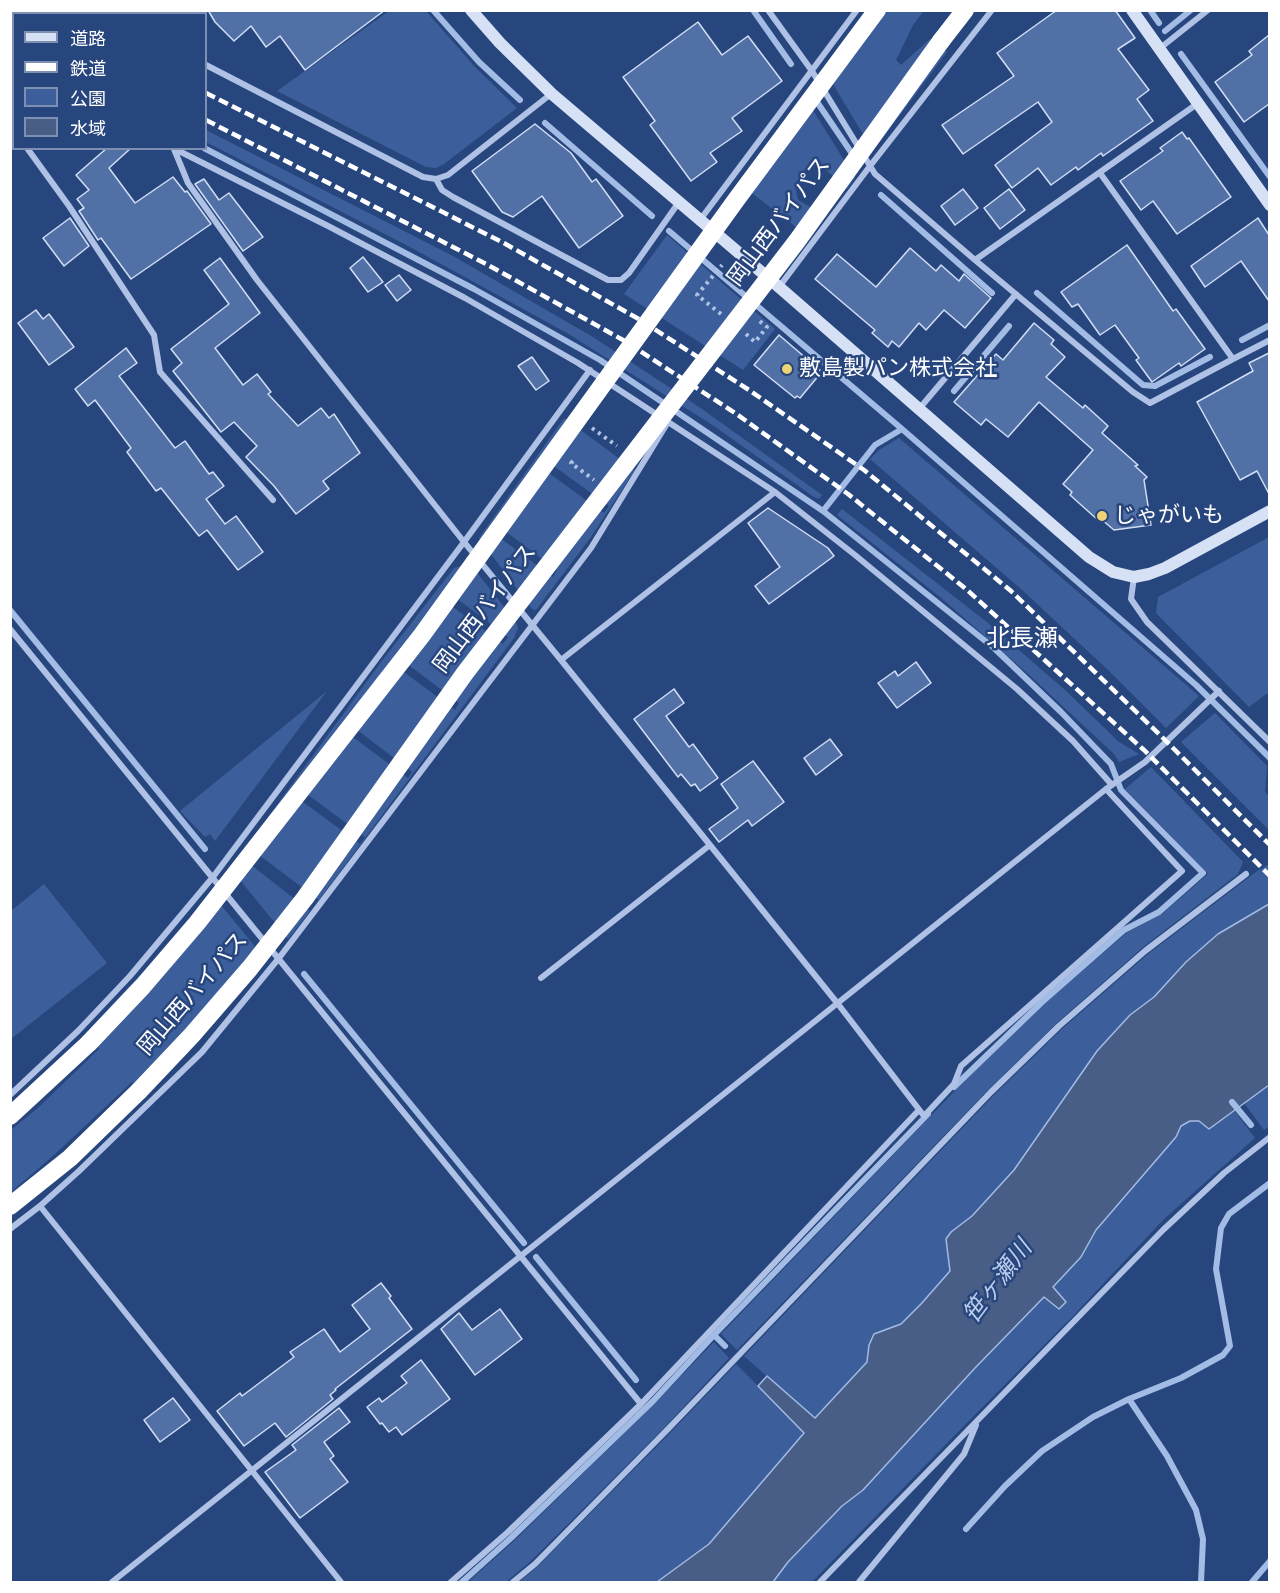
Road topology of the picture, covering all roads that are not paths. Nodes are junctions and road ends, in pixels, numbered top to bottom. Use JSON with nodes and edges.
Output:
{"nodes":[{"id":1,"x":100,"y":10,"type":"edge"},
{"id":2,"x":471,"y":10,"type":"edge"},
{"id":3,"x":768,"y":10,"type":"edge"},
{"id":4,"x":857,"y":10,"type":"edge"},
{"id":5,"x":877,"y":10,"type":"edge"},
{"id":6,"x":965,"y":10,"type":"edge"},
{"id":7,"x":992,"y":10,"type":"edge"},
{"id":8,"x":1132,"y":10,"type":"edge"},
{"id":9,"x":1208,"y":10,"type":"edge"},
{"id":10,"x":108,"y":12,"type":"edge"},
{"id":11,"x":1160,"y":49,"type":"junction"},
{"id":12,"x":207,"y":66,"type":"edge"},
{"id":13,"x":812,"y":71,"type":"junction"},
{"id":14,"x":552,"y":94,"type":"junction"},
{"id":15,"x":1197,"y":104,"type":"junction"},
{"id":16,"x":28,"y":150,"type":"edge"},
{"id":17,"x":173,"y":150,"type":"edge"},
{"id":18,"x":175,"y":150,"type":"edge"},
{"id":19,"x":870,"y":166,"type":"junction"},
{"id":20,"x":1100,"y":173,"type":"junction"},
{"id":21,"x":436,"y":179,"type":"junction"},
{"id":22,"x":679,"y":202,"type":"junction"},
{"id":23,"x":1269,"y":205,"type":"edge"},
{"id":24,"x":699,"y":220,"type":"junction"},
{"id":25,"x":975,"y":260,"type":"junction"},
{"id":26,"x":779,"y":287,"type":"junction"},
{"id":27,"x":1016,"y":294,"type":"junction"},
{"id":28,"x":1269,"y":340,"type":"edge"},
{"id":29,"x":1233,"y":359,"type":"junction"},
{"id":30,"x":590,"y":370,"type":"junction"},
{"id":31,"x":919,"y":410,"type":"junction"},
{"id":32,"x":668,"y":422,"type":"junction"},
{"id":33,"x":775,"y":492,"type":"junction"},
{"id":34,"x":273,"y":500,"type":"dead end"},
{"id":35,"x":1269,"y":511,"type":"edge"},
{"id":36,"x":464,"y":542,"type":"junction"},
{"id":37,"x":1134,"y":577,"type":"junction"},
{"id":38,"x":532,"y":626,"type":"junction"},
{"id":39,"x":10,"y":629,"type":"edge"},
{"id":40,"x":561,"y":660,"type":"junction"},
{"id":41,"x":1217,"y":693,"type":"junction"},
{"id":42,"x":1269,"y":742,"type":"edge"},
{"id":43,"x":1111,"y":786,"type":"junction"},
{"id":44,"x":710,"y":845,"type":"junction"},
{"id":45,"x":1245,"y":874,"type":"dead end"},
{"id":46,"x":213,"y":877,"type":"junction"},
{"id":47,"x":279,"y":958,"type":"junction"},
{"id":48,"x":541,"y":978,"type":"dead end"},
{"id":49,"x":838,"y":1004,"type":"junction"},
{"id":50,"x":10,"y":1095,"type":"edge"},
{"id":51,"x":919,"y":1110,"type":"junction"},
{"id":52,"x":10,"y":1116,"type":"edge"},
{"id":53,"x":1269,"y":1137,"type":"edge"},
{"id":54,"x":10,"y":1206,"type":"edge"},
{"id":55,"x":40,"y":1206,"type":"junction"},
{"id":56,"x":10,"y":1229,"type":"edge"},
{"id":57,"x":522,"y":1257,"type":"junction"},
{"id":58,"x":641,"y":1404,"type":"junction"},
{"id":59,"x":977,"y":1422,"type":"junction"},
{"id":60,"x":252,"y":1470,"type":"junction"},
{"id":61,"x":112,"y":1582,"type":"edge"},
{"id":62,"x":341,"y":1582,"type":"edge"},
{"id":63,"x":451,"y":1582,"type":"edge"},
{"id":64,"x":513,"y":1582,"type":"edge"},
{"id":65,"x":820,"y":1582,"type":"edge"},
{"id":66,"x":859,"y":1582,"type":"edge"}],
"edges":[{"from":1,"to":10,"type":"street"},
{"from":2,"to":14,"type":"street"},
{"from":3,"to":13,"type":"street"},
{"from":4,"to":13,"type":"street"},
{"from":5,"to":52,"type":"highway","name":"岡山西バイパス","bridge":true},
{"from":6,"to":54,"type":"highway","name":"岡山西バイパス","bridge":true},
{"from":7,"to":19,"type":"street"},
{"from":8,"to":11,"type":"street"},
{"from":9,"to":11,"type":"street"},
{"from":11,"to":15,"type":"street"},
{"from":12,"to":21,"type":"street"},
{"from":13,"to":19,"type":"street"},
{"from":13,"to":24,"type":"street"},
{"from":14,"to":21,"type":"street"},
{"from":14,"to":22,"type":"street"},
{"from":15,"to":20,"type":"street"},
{"from":15,"to":23,"type":"street"},
{"from":16,"to":34,"type":"street"},
{"from":17,"to":36,"type":"street"},
{"from":18,"to":30,"type":"street"},
{"from":19,"to":25,"type":"street"},
{"from":19,"to":26,"type":"street"},
{"from":20,"to":25,"type":"street"},
{"from":20,"to":29,"type":"street"},
{"from":21,"to":22,"type":"street"},
{"from":22,"to":24,"type":"street"},
{"from":24,"to":26,"type":"street"},
{"from":25,"to":27,"type":"street"},
{"from":26,"to":31,"type":"street"},
{"from":27,"to":29,"type":"street"},
{"from":27,"to":31,"type":"street"},
{"from":28,"to":29,"type":"street"},
{"from":30,"to":32,"type":"street"},
{"from":30,"to":36,"type":"street"},
{"from":31,"to":37,"type":"street"},
{"from":32,"to":33,"type":"street"},
{"from":32,"to":38,"type":"street"},
{"from":33,"to":40,"type":"street"},
{"from":33,"to":43,"type":"street"},
{"from":35,"to":37,"type":"street"},
{"from":36,"to":38,"type":"street"},
{"from":36,"to":46,"type":"street"},
{"from":37,"to":41,"type":"street"},
{"from":38,"to":40,"type":"street"},
{"from":38,"to":47,"type":"street"},
{"from":39,"to":46,"type":"street"},
{"from":40,"to":44,"type":"street"},
{"from":41,"to":42,"type":"street"},
{"from":41,"to":43,"type":"street"},
{"from":43,"to":49,"type":"street"},
{"from":43,"to":51,"type":"street"},
{"from":44,"to":48,"type":"street"},
{"from":44,"to":49,"type":"street"},
{"from":45,"to":64,"type":"street"},
{"from":46,"to":47,"type":"street"},
{"from":46,"to":50,"type":"street"},
{"from":47,"to":55,"type":"street"},
{"from":47,"to":57,"type":"street"},
{"from":49,"to":51,"type":"street"},
{"from":49,"to":57,"type":"street"},
{"from":51,"to":58,"type":"street"},
{"from":53,"to":59,"type":"street"},
{"from":55,"to":56,"type":"street"},
{"from":55,"to":60,"type":"street"},
{"from":57,"to":58,"type":"street"},
{"from":57,"to":60,"type":"street"},
{"from":58,"to":63,"type":"street"},
{"from":59,"to":65,"type":"street"},
{"from":59,"to":66,"type":"street"},
{"from":60,"to":61,"type":"street"},
{"from":60,"to":62,"type":"street"}]}
